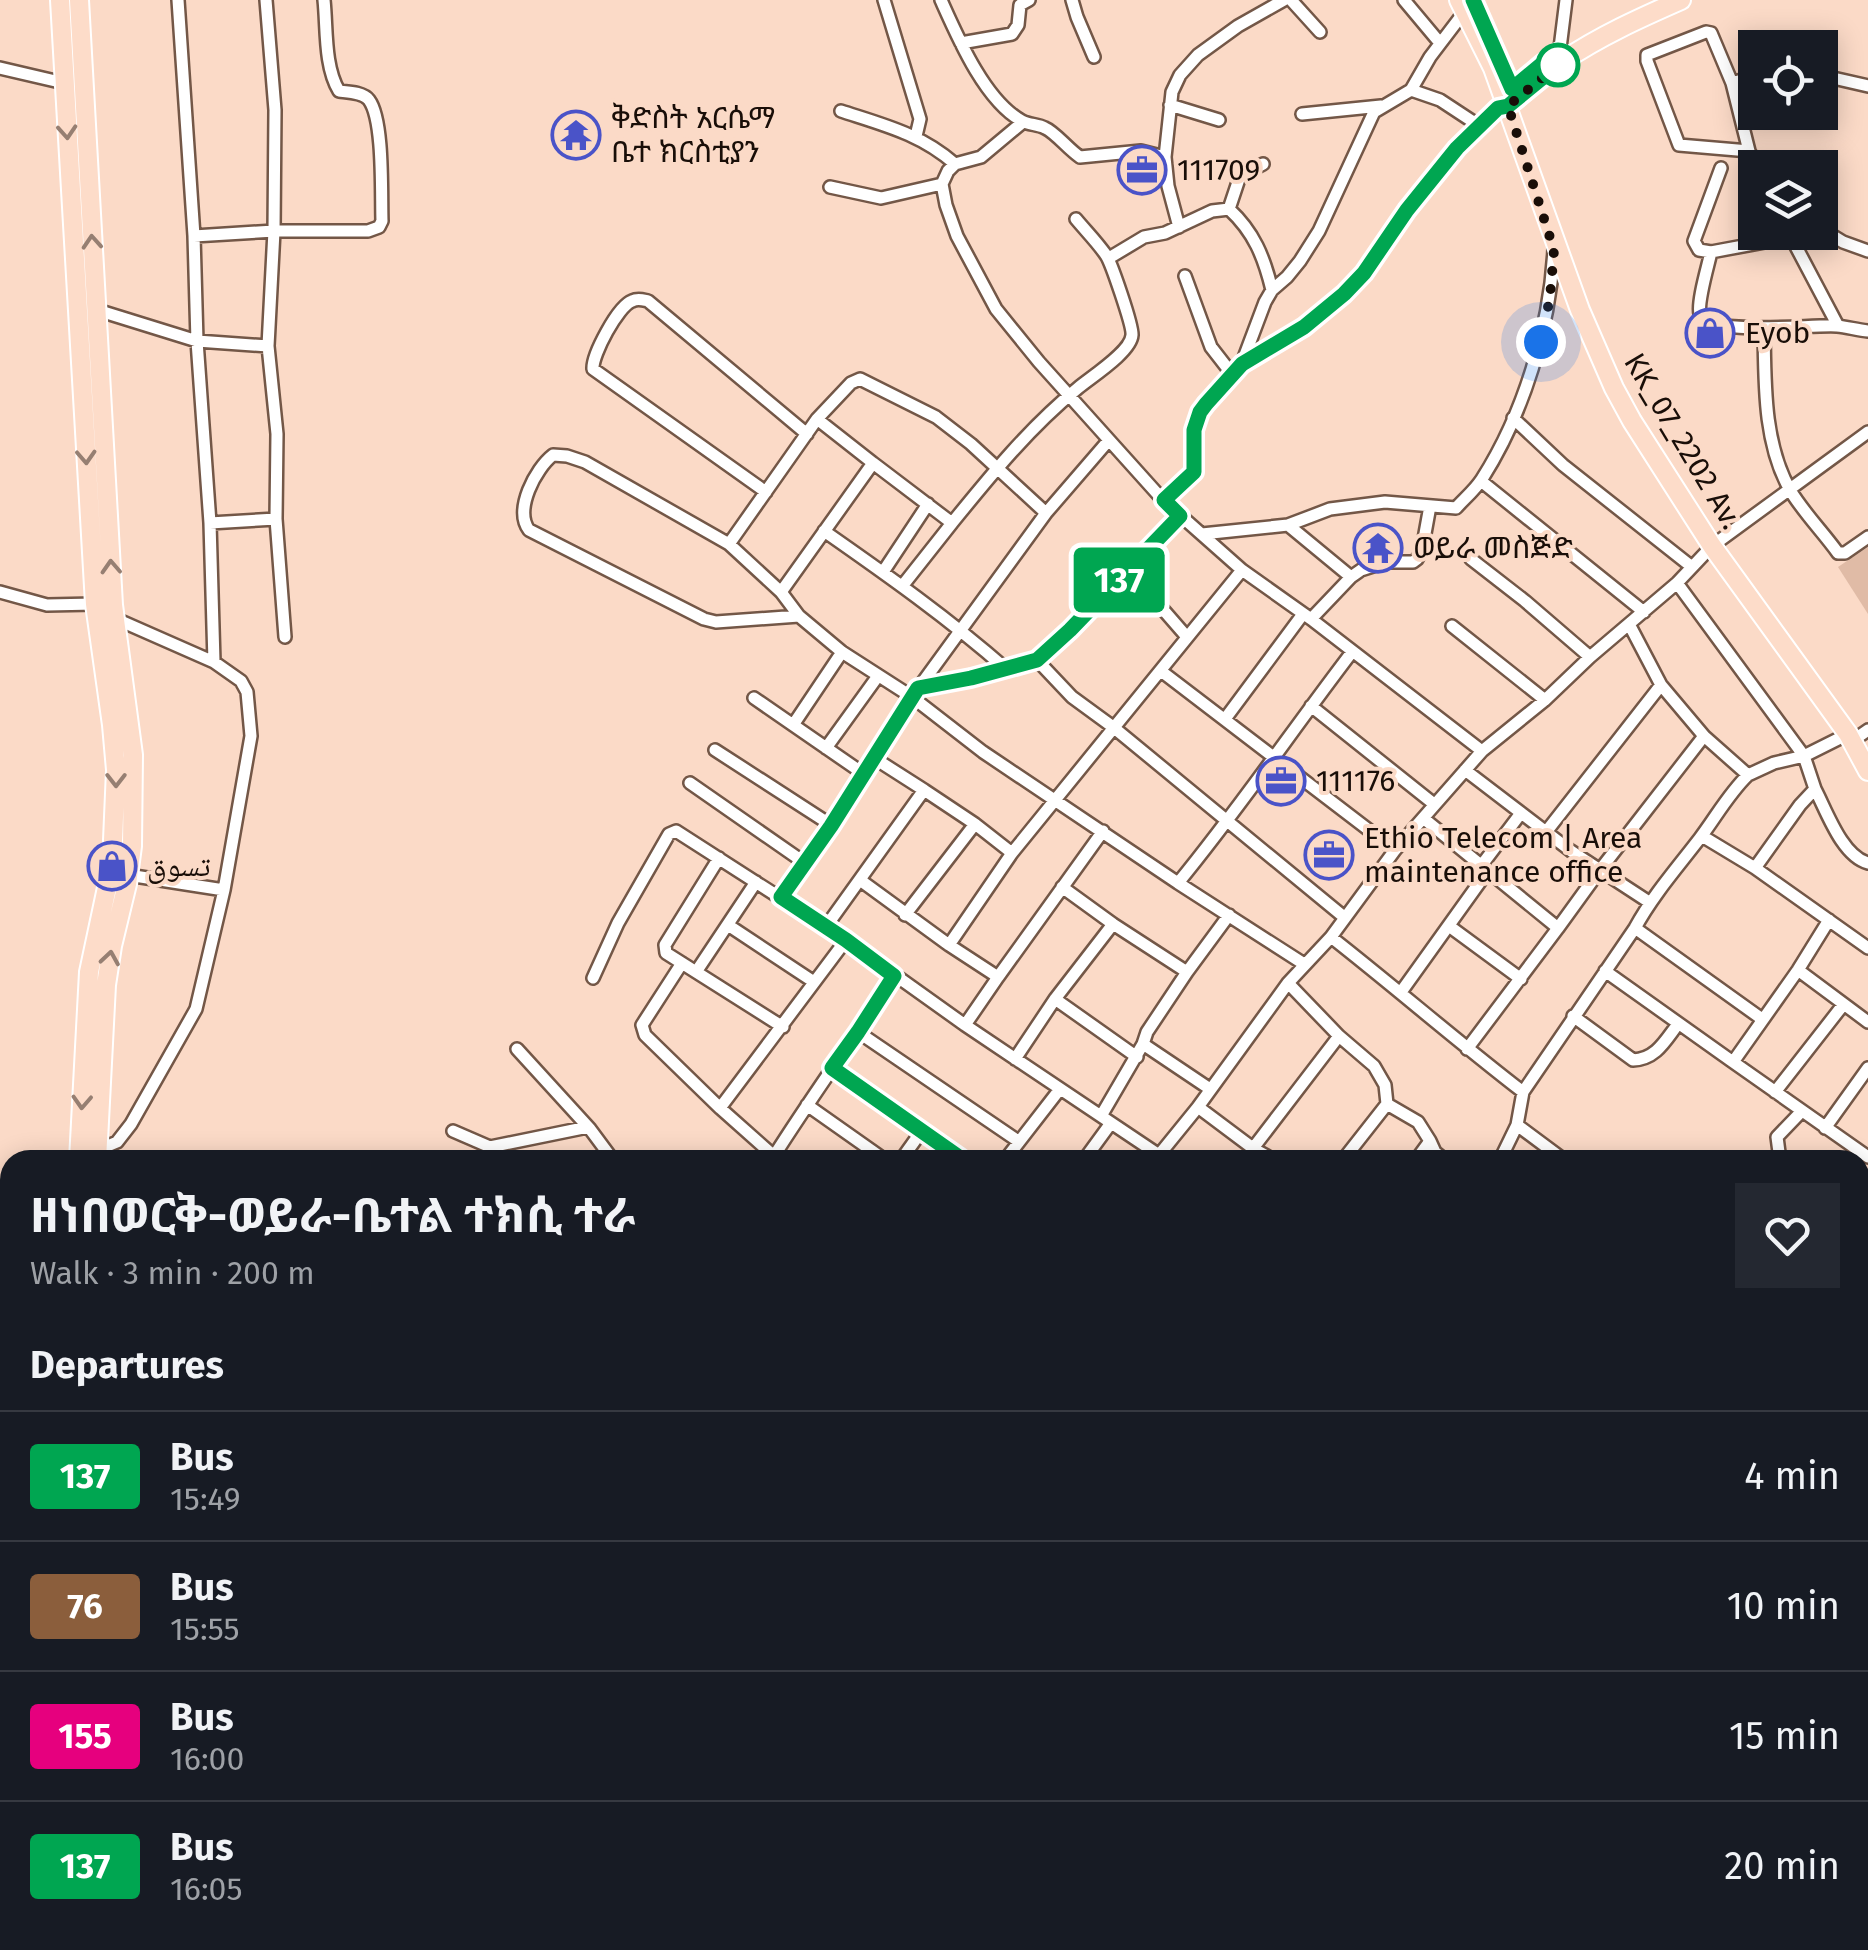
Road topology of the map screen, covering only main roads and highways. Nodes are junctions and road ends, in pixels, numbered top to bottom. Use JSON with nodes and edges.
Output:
{"nodes":[{"id":1,"x":60,"y":0,"type":"edge"},
{"id":2,"x":79,"y":0,"type":"edge"},
{"id":3,"x":1654,"y":0,"type":"edge"},
{"id":4,"x":1681,"y":0,"type":"edge"},
{"id":5,"x":1466,"y":4,"type":"edge"},
{"id":6,"x":1561,"y":57,"type":"junction"},
{"id":7,"x":1508,"y":100,"type":"junction"},
{"id":8,"x":1715,"y":544,"type":"junction"},
{"id":9,"x":1857,"y":734,"type":"edge"},
{"id":10,"x":1868,"y":762,"type":"edge"},
{"id":11,"x":1868,"y":771,"type":"edge"},
{"id":12,"x":80,"y":1150,"type":"edge"},
{"id":13,"x":98,"y":1150,"type":"edge"}],
"edges":[{"from":1,"to":12,"type":"main road","one_way":true},
{"from":13,"to":2,"type":"main road","one_way":true},
{"from":3,"to":6,"type":"main road"},
{"from":4,"to":6,"type":"main road"},
{"from":5,"to":7,"type":"main road"},
{"from":6,"to":7,"type":"main road"},
{"from":7,"to":8,"type":"main road"},
{"from":7,"to":8,"type":"main road","name":"KK_07_2202 Av."},
{"from":8,"to":9,"type":"main road"},
{"from":9,"to":10,"type":"main road"},
{"from":9,"to":11,"type":"main road"}]}
